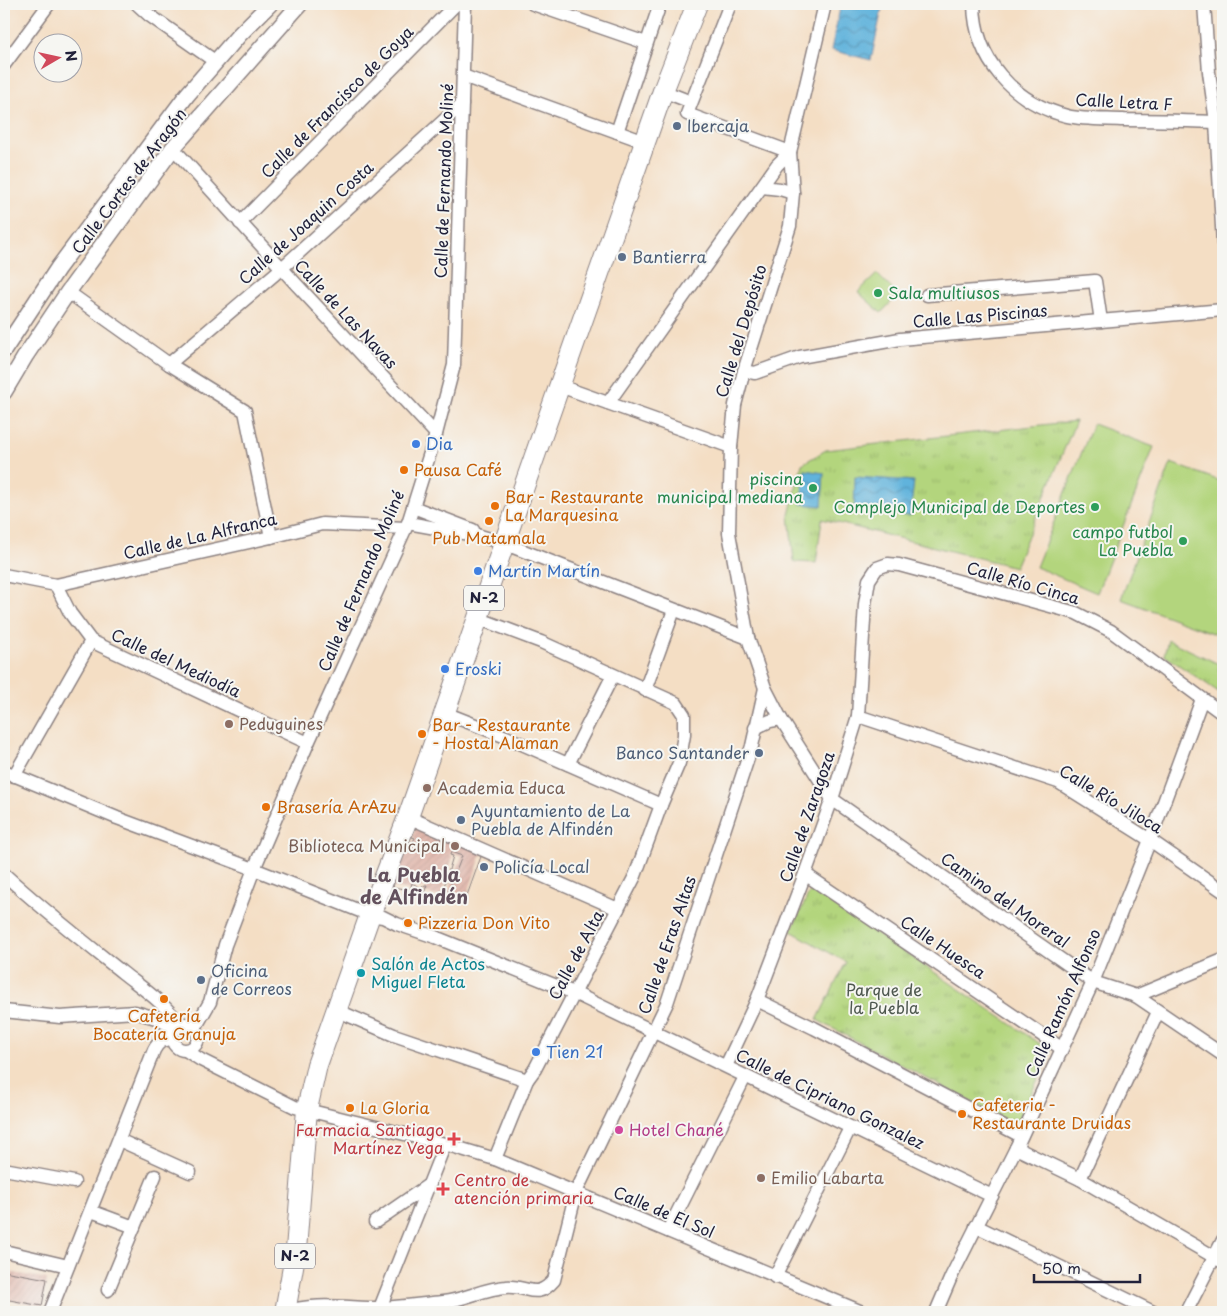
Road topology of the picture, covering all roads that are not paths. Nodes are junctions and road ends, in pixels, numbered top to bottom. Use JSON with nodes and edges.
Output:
{"nodes":[{"id":1,"x":49,"y":4,"type":"edge"},
{"id":2,"x":137,"y":4,"type":"edge"},
{"id":3,"x":270,"y":4,"type":"edge"},
{"id":4,"x":300,"y":4,"type":"edge"},
{"id":5,"x":456,"y":4,"type":"edge"},
{"id":6,"x":466,"y":4,"type":"edge"},
{"id":7,"x":533,"y":4,"type":"edge"},
{"id":8,"x":660,"y":4,"type":"edge"},
{"id":9,"x":697,"y":4,"type":"edge"},
{"id":10,"x":730,"y":4,"type":"edge"},
{"id":11,"x":825,"y":4,"type":"edge"},
{"id":12,"x":974,"y":4,"type":"edge"},
{"id":13,"x":1204,"y":4,"type":"edge"},
{"id":14,"x":646,"y":44,"type":"junction"},
{"id":15,"x":216,"y":62,"type":"junction"},
{"id":16,"x":4,"y":65,"type":"edge"},
{"id":17,"x":463,"y":76,"type":"junction"},
{"id":18,"x":663,"y":91,"type":"junction"},
{"id":19,"x":691,"y":102,"type":"junction"},
{"id":20,"x":462,"y":104,"type":"junction"},
{"id":21,"x":1220,"y":120,"type":"edge"},
{"id":22,"x":617,"y":132,"type":"junction"},
{"id":23,"x":645,"y":142,"type":"junction"},
{"id":24,"x":173,"y":148,"type":"junction"},
{"id":25,"x":790,"y":152,"type":"junction"},
{"id":26,"x":762,"y":187,"type":"junction"},
{"id":27,"x":793,"y":193,"type":"junction"},
{"id":28,"x":240,"y":223,"type":"junction"},
{"id":29,"x":1223,"y":244,"type":"edge"},
{"id":30,"x":282,"y":268,"type":"junction"},
{"id":31,"x":68,"y":292,"type":"junction"},
{"id":32,"x":927,"y":295,"type":"dead end"},
{"id":33,"x":1223,"y":310,"type":"edge"},
{"id":34,"x":1101,"y":321,"type":"junction"},
{"id":35,"x":4,"y":350,"type":"edge"},
{"id":36,"x":170,"y":364,"type":"junction"},
{"id":37,"x":744,"y":371,"type":"junction"},
{"id":38,"x":560,"y":386,"type":"junction"},
{"id":39,"x":4,"y":392,"type":"edge"},
{"id":40,"x":608,"y":403,"type":"junction"},
{"id":41,"x":436,"y":434,"type":"junction"},
{"id":42,"x":731,"y":447,"type":"junction"},
{"id":43,"x":413,"y":507,"type":"junction"},
{"id":44,"x":406,"y":526,"type":"junction"},
{"id":45,"x":480,"y":536,"type":"junction"},
{"id":46,"x":271,"y":537,"type":"junction"},
{"id":47,"x":503,"y":542,"type":"junction"},
{"id":48,"x":877,"y":568,"type":"joint"},
{"id":49,"x":4,"y":575,"type":"edge"},
{"id":50,"x":56,"y":585,"type":"junction"},
{"id":51,"x":674,"y":610,"type":"junction"},
{"id":52,"x":480,"y":612,"type":"junction"},
{"id":53,"x":748,"y":638,"type":"junction"},
{"id":54,"x":91,"y":641,"type":"junction"},
{"id":55,"x":613,"y":675,"type":"junction"},
{"id":56,"x":765,"y":688,"type":"junction"},
{"id":57,"x":645,"y":690,"type":"junction"},
{"id":58,"x":1202,"y":699,"type":"junction"},
{"id":59,"x":445,"y":713,"type":"junction"},
{"id":60,"x":1223,"y":714,"type":"edge"},
{"id":61,"x":858,"y":716,"type":"junction"},
{"id":62,"x":781,"y":719,"type":"junction"},
{"id":63,"x":755,"y":728,"type":"junction"},
{"id":64,"x":308,"y":743,"type":"junction"},
{"id":65,"x":568,"y":764,"type":"junction"},
{"id":66,"x":9,"y":774,"type":"edge"},
{"id":67,"x":832,"y":800,"type":"junction"},
{"id":68,"x":661,"y":805,"type":"junction"},
{"id":69,"x":408,"y":816,"type":"junction"},
{"id":70,"x":1150,"y":840,"type":"junction"},
{"id":71,"x":254,"y":869,"type":"junction"},
{"id":72,"x":4,"y":874,"type":"edge"},
{"id":73,"x":805,"y":874,"type":"junction"},
{"id":74,"x":1223,"y":891,"type":"edge"},
{"id":75,"x":618,"y":909,"type":"junction"},
{"id":76,"x":370,"y":915,"type":"junction"},
{"id":77,"x":1223,"y":960,"type":"edge"},
{"id":78,"x":1093,"y":982,"type":"junction"},
{"id":79,"x":147,"y":993,"type":"junction"},
{"id":80,"x":574,"y":993,"type":"junction"},
{"id":81,"x":1136,"y":996,"type":"junction"},
{"id":82,"x":756,"y":1000,"type":"junction"},
{"id":83,"x":336,"y":1010,"type":"junction"},
{"id":84,"x":4,"y":1011,"type":"edge"},
{"id":85,"x":135,"y":1012,"type":"junction"},
{"id":86,"x":1158,"y":1012,"type":"junction"},
{"id":87,"x":195,"y":1028,"type":"junction"},
{"id":88,"x":176,"y":1031,"type":"junction"},
{"id":89,"x":654,"y":1032,"type":"junction"},
{"id":90,"x":1062,"y":1048,"type":"junction"},
{"id":91,"x":187,"y":1051,"type":"junction"},
{"id":92,"x":1223,"y":1055,"type":"edge"},
{"id":93,"x":726,"y":1066,"type":"junction"},
{"id":94,"x":746,"y":1077,"type":"junction"},
{"id":95,"x":527,"y":1080,"type":"junction"},
{"id":96,"x":307,"y":1109,"type":"junction"},
{"id":97,"x":850,"y":1128,"type":"junction"},
{"id":98,"x":120,"y":1140,"type":"junction"},
{"id":99,"x":1018,"y":1142,"type":"junction"},
{"id":100,"x":445,"y":1144,"type":"junction"},
{"id":101,"x":495,"y":1159,"type":"junction"},
{"id":102,"x":4,"y":1169,"type":"edge"},
{"id":103,"x":190,"y":1172,"type":"dead end"},
{"id":104,"x":155,"y":1176,"type":"dead end"},
{"id":105,"x":1080,"y":1179,"type":"junction"},
{"id":106,"x":74,"y":1182,"type":"dead end"},
{"id":107,"x":430,"y":1184,"type":"junction"},
{"id":108,"x":576,"y":1192,"type":"junction"},
{"id":109,"x":992,"y":1196,"type":"junction"},
{"id":110,"x":91,"y":1211,"type":"junction"},
{"id":111,"x":375,"y":1222,"type":"dead end"},
{"id":112,"x":976,"y":1226,"type":"junction"},
{"id":113,"x":134,"y":1227,"type":"junction"},
{"id":114,"x":668,"y":1231,"type":"junction"},
{"id":115,"x":1223,"y":1240,"type":"edge"},
{"id":116,"x":4,"y":1252,"type":"edge"},
{"id":117,"x":1218,"y":1259,"type":"edge"},
{"id":118,"x":68,"y":1266,"type":"junction"},
{"id":119,"x":776,"y":1277,"type":"junction"},
{"id":120,"x":108,"y":1290,"type":"dead end"},
{"id":121,"x":380,"y":1308,"type":"junction"},
{"id":122,"x":50,"y":1312,"type":"edge"},
{"id":123,"x":285,"y":1312,"type":"edge"},
{"id":124,"x":862,"y":1312,"type":"edge"},
{"id":125,"x":936,"y":1312,"type":"edge"},
{"id":126,"x":1154,"y":1312,"type":"edge"},
{"id":127,"x":1186,"y":1312,"type":"edge"}],
"edges":[{"from":1,"to":16,"type":"street"},
{"from":2,"to":15,"type":"street"},
{"from":3,"to":15,"type":"street","name":"Calle Cortes de Aragón"},
{"from":4,"to":24,"type":"street","name":"Calle Cortes de Aragón"},
{"from":5,"to":28,"type":"street","name":"Calle de Francisco de Goya"},
{"from":6,"to":17,"type":"street","name":"Calle de Fernando Moliné"},
{"from":7,"to":14,"type":"street"},
{"from":8,"to":14,"type":"street"},
{"from":9,"to":18,"type":"highway","number":"N-2"},
{"from":10,"to":19,"type":"street"},
{"from":11,"to":25,"type":"street","name":"Calle del Depósito"},
{"from":12,"to":21,"type":"street","name":"Calle Letra F"},
{"from":13,"to":21,"type":"street"},
{"from":14,"to":22,"type":"street"},
{"from":15,"to":35,"type":"street","name":"Calle Cortes de Aragón"},
{"from":17,"to":20,"type":"street","name":"Calle de Fernando Moliné"},
{"from":17,"to":22,"type":"street"},
{"from":18,"to":19,"type":"street"},
{"from":18,"to":23,"type":"highway","number":"N-2"},
{"from":19,"to":25,"type":"street"},
{"from":20,"to":30,"type":"street","name":"Calle de Joaquin Costa"},
{"from":20,"to":41,"type":"street","name":"Calle de Fernando Moliné"},
{"from":21,"to":29,"type":"street"},
{"from":22,"to":23,"type":"street"},
{"from":23,"to":38,"type":"highway","number":"N-2"},
{"from":24,"to":28,"type":"street","name":"Calle de Las Navas"},
{"from":24,"to":31,"type":"street","name":"Calle Cortes de Aragón"},
{"from":25,"to":26,"type":"street"},
{"from":25,"to":27,"type":"street","name":"Calle del Depósito"},
{"from":26,"to":27,"type":"street"},
{"from":26,"to":40,"type":"street"},
{"from":27,"to":37,"type":"street","name":"Calle del Depósito"},
{"from":28,"to":30,"type":"street","name":"Calle de Las Navas"},
{"from":30,"to":36,"type":"street","name":"Calle de Joaquin Costa"},
{"from":30,"to":41,"type":"street","name":"Calle de Las Navas"},
{"from":31,"to":36,"type":"street"},
{"from":31,"to":39,"type":"street","name":"Calle Cortes de Aragón"},
{"from":32,"to":34,"type":"street"},
{"from":33,"to":34,"type":"street","name":"Calle Las Piscinas"},
{"from":34,"to":37,"type":"street","name":"Calle Las Piscinas"},
{"from":36,"to":46,"type":"street"},
{"from":37,"to":42,"type":"street","name":"Calle del Depósito"},
{"from":38,"to":40,"type":"street"},
{"from":38,"to":47,"type":"highway","number":"N-2"},
{"from":40,"to":42,"type":"street"},
{"from":41,"to":43,"type":"street","name":"Calle de Fernando Moliné"},
{"from":42,"to":53,"type":"street","name":"Calle del Depósito"},
{"from":43,"to":44,"type":"street","name":"Calle de Fernando Moliné"},
{"from":43,"to":45,"type":"street"},
{"from":44,"to":45,"type":"street","name":"Calle de La Alfranca"},
{"from":44,"to":46,"type":"street","name":"Calle de La Alfranca"},
{"from":44,"to":64,"type":"street","name":"Calle de Fernando Moliné"},
{"from":45,"to":47,"type":"street"},
{"from":46,"to":50,"type":"street","name":"Calle de La Alfranca"},
{"from":47,"to":51,"type":"street"},
{"from":47,"to":52,"type":"highway","number":"N-2"},
{"from":48,"to":58,"type":"street","name":"Calle Río Cinca"},
{"from":48,"to":61,"type":"street","name":"Calle de Zaragoza"},
{"from":49,"to":50,"type":"street","name":"Calle de La Alfranca"},
{"from":50,"to":54,"type":"street","name":"Calle del Mediodía"},
{"from":51,"to":53,"type":"street"},
{"from":51,"to":57,"type":"street"},
{"from":52,"to":55,"type":"street","name":"Calle de Alta"},
{"from":52,"to":59,"type":"highway","number":"N-2"},
{"from":53,"to":56,"type":"street","name":"Calle del Depósito"},
{"from":54,"to":64,"type":"street","name":"Calle del Mediodía"},
{"from":54,"to":66,"type":"street"},
{"from":55,"to":57,"type":"street","name":"Calle de Alta"},
{"from":55,"to":65,"type":"street"},
{"from":56,"to":62,"type":"street","name":"Calle del Depósito"},
{"from":56,"to":63,"type":"street","name":"Calle de Eras Altas"},
{"from":57,"to":68,"type":"street","name":"Calle de Alta"},
{"from":58,"to":60,"type":"street","name":"Calle Río Cinca"},
{"from":58,"to":70,"type":"street","name":"Calle Ramón Alfonso"},
{"from":59,"to":65,"type":"street"},
{"from":59,"to":69,"type":"highway","number":"N-2"},
{"from":61,"to":67,"type":"street","name":"Calle de Zaragoza"},
{"from":61,"to":70,"type":"street","name":"Calle Río Jiloca"},
{"from":62,"to":63,"type":"street"},
{"from":62,"to":67,"type":"street","name":"Calle del Depósito"},
{"from":63,"to":89,"type":"street","name":"Calle de Eras Altas"},
{"from":64,"to":71,"type":"street","name":"Calle de Fernando Moliné"},
{"from":65,"to":68,"type":"street"},
{"from":66,"to":71,"type":"street","name":"Calle de Cipriano Gonzalez"},
{"from":67,"to":73,"type":"street","name":"Calle de Zaragoza"},
{"from":67,"to":78,"type":"street","name":"Camino del Moreral"},
{"from":68,"to":75,"type":"street","name":"Calle de Alta"},
{"from":69,"to":75,"type":"street"},
{"from":69,"to":76,"type":"highway","number":"N-2"},
{"from":70,"to":74,"type":"street","name":"Calle Río Jiloca"},
{"from":70,"to":78,"type":"street","name":"Calle Ramón Alfonso"},
{"from":71,"to":76,"type":"street","name":"Calle de Cipriano Gonzalez"},
{"from":71,"to":87,"type":"street","name":"Calle de Fernando Moliné"},
{"from":72,"to":79,"type":"street"},
{"from":73,"to":82,"type":"street","name":"Calle de Zaragoza"},
{"from":73,"to":90,"type":"street","name":"Calle Huesca"},
{"from":75,"to":80,"type":"street","name":"Calle de Alta"},
{"from":76,"to":80,"type":"street","name":"Calle de Cipriano Gonzalez"},
{"from":76,"to":83,"type":"highway","number":"N-2"},
{"from":77,"to":81,"type":"street"},
{"from":78,"to":81,"type":"street","name":"Camino del Moreral"},
{"from":78,"to":90,"type":"street","name":"Calle Ramón Alfonso"},
{"from":79,"to":85,"type":"street"},
{"from":79,"to":88,"type":"street"},
{"from":80,"to":89,"type":"street","name":"Calle de Cipriano Gonzalez"},
{"from":80,"to":95,"type":"street","name":"Calle de Alta"},
{"from":81,"to":86,"type":"street","name":"Camino del Moreral"},
{"from":82,"to":93,"type":"street","name":"Calle de Zaragoza"},
{"from":82,"to":99,"type":"street"},
{"from":83,"to":95,"type":"street"},
{"from":83,"to":96,"type":"highway","number":"N-2"},
{"from":84,"to":85,"type":"street"},
{"from":85,"to":88,"type":"street"},
{"from":86,"to":92,"type":"street","name":"Camino del Moreral"},
{"from":86,"to":105,"type":"street"},
{"from":87,"to":88,"type":"street"},
{"from":87,"to":91,"type":"street"},
{"from":88,"to":91,"type":"street"},
{"from":88,"to":98,"type":"street"},
{"from":89,"to":93,"type":"street","name":"Calle de Cipriano Gonzalez"},
{"from":89,"to":108,"type":"street","name":"Calle de Eras Altas"},
{"from":90,"to":99,"type":"street","name":"Calle Ramón Alfonso"},
{"from":91,"to":96,"type":"street","name":"Calle de El Sol"},
{"from":93,"to":94,"type":"street","name":"Calle de Cipriano Gonzalez"},
{"from":94,"to":97,"type":"street","name":"Calle de Cipriano Gonzalez"},
{"from":94,"to":114,"type":"street"},
{"from":95,"to":101,"type":"street","name":"Calle de Alta"},
{"from":96,"to":100,"type":"street","name":"Calle de El Sol"},
{"from":96,"to":123,"type":"highway","number":"N-2"},
{"from":97,"to":109,"type":"street","name":"Calle de Cipriano Gonzalez"},
{"from":97,"to":119,"type":"street"},
{"from":98,"to":103,"type":"street"},
{"from":98,"to":110,"type":"street"},
{"from":99,"to":105,"type":"street"},
{"from":99,"to":109,"type":"street","name":"Calle Ramón Alfonso"},
{"from":100,"to":101,"type":"street","name":"Calle de El Sol"},
{"from":100,"to":107,"type":"street"},
{"from":101,"to":108,"type":"street","name":"Calle de El Sol"},
{"from":102,"to":106,"type":"street"},
{"from":104,"to":113,"type":"street"},
{"from":105,"to":117,"type":"street"},
{"from":107,"to":111,"type":"street"},
{"from":107,"to":121,"type":"street"},
{"from":108,"to":114,"type":"street","name":"Calle de El Sol"},
{"from":108,"to":121,"type":"street","name":"Calle de Eras Altas"},
{"from":109,"to":112,"type":"street","name":"Calle Ramón Alfonso"},
{"from":110,"to":113,"type":"street"},
{"from":110,"to":118,"type":"street"},
{"from":112,"to":125,"type":"street","name":"Calle Ramón Alfonso"},
{"from":112,"to":126,"type":"street"},
{"from":113,"to":120,"type":"street"},
{"from":114,"to":119,"type":"street","name":"Calle de El Sol"},
{"from":115,"to":117,"type":"street"},
{"from":116,"to":118,"type":"street"},
{"from":117,"to":127,"type":"street"},
{"from":118,"to":122,"type":"street"},
{"from":119,"to":124,"type":"street","name":"Calle de El Sol"},
{"from":121,"to":123,"type":"street"}]}
